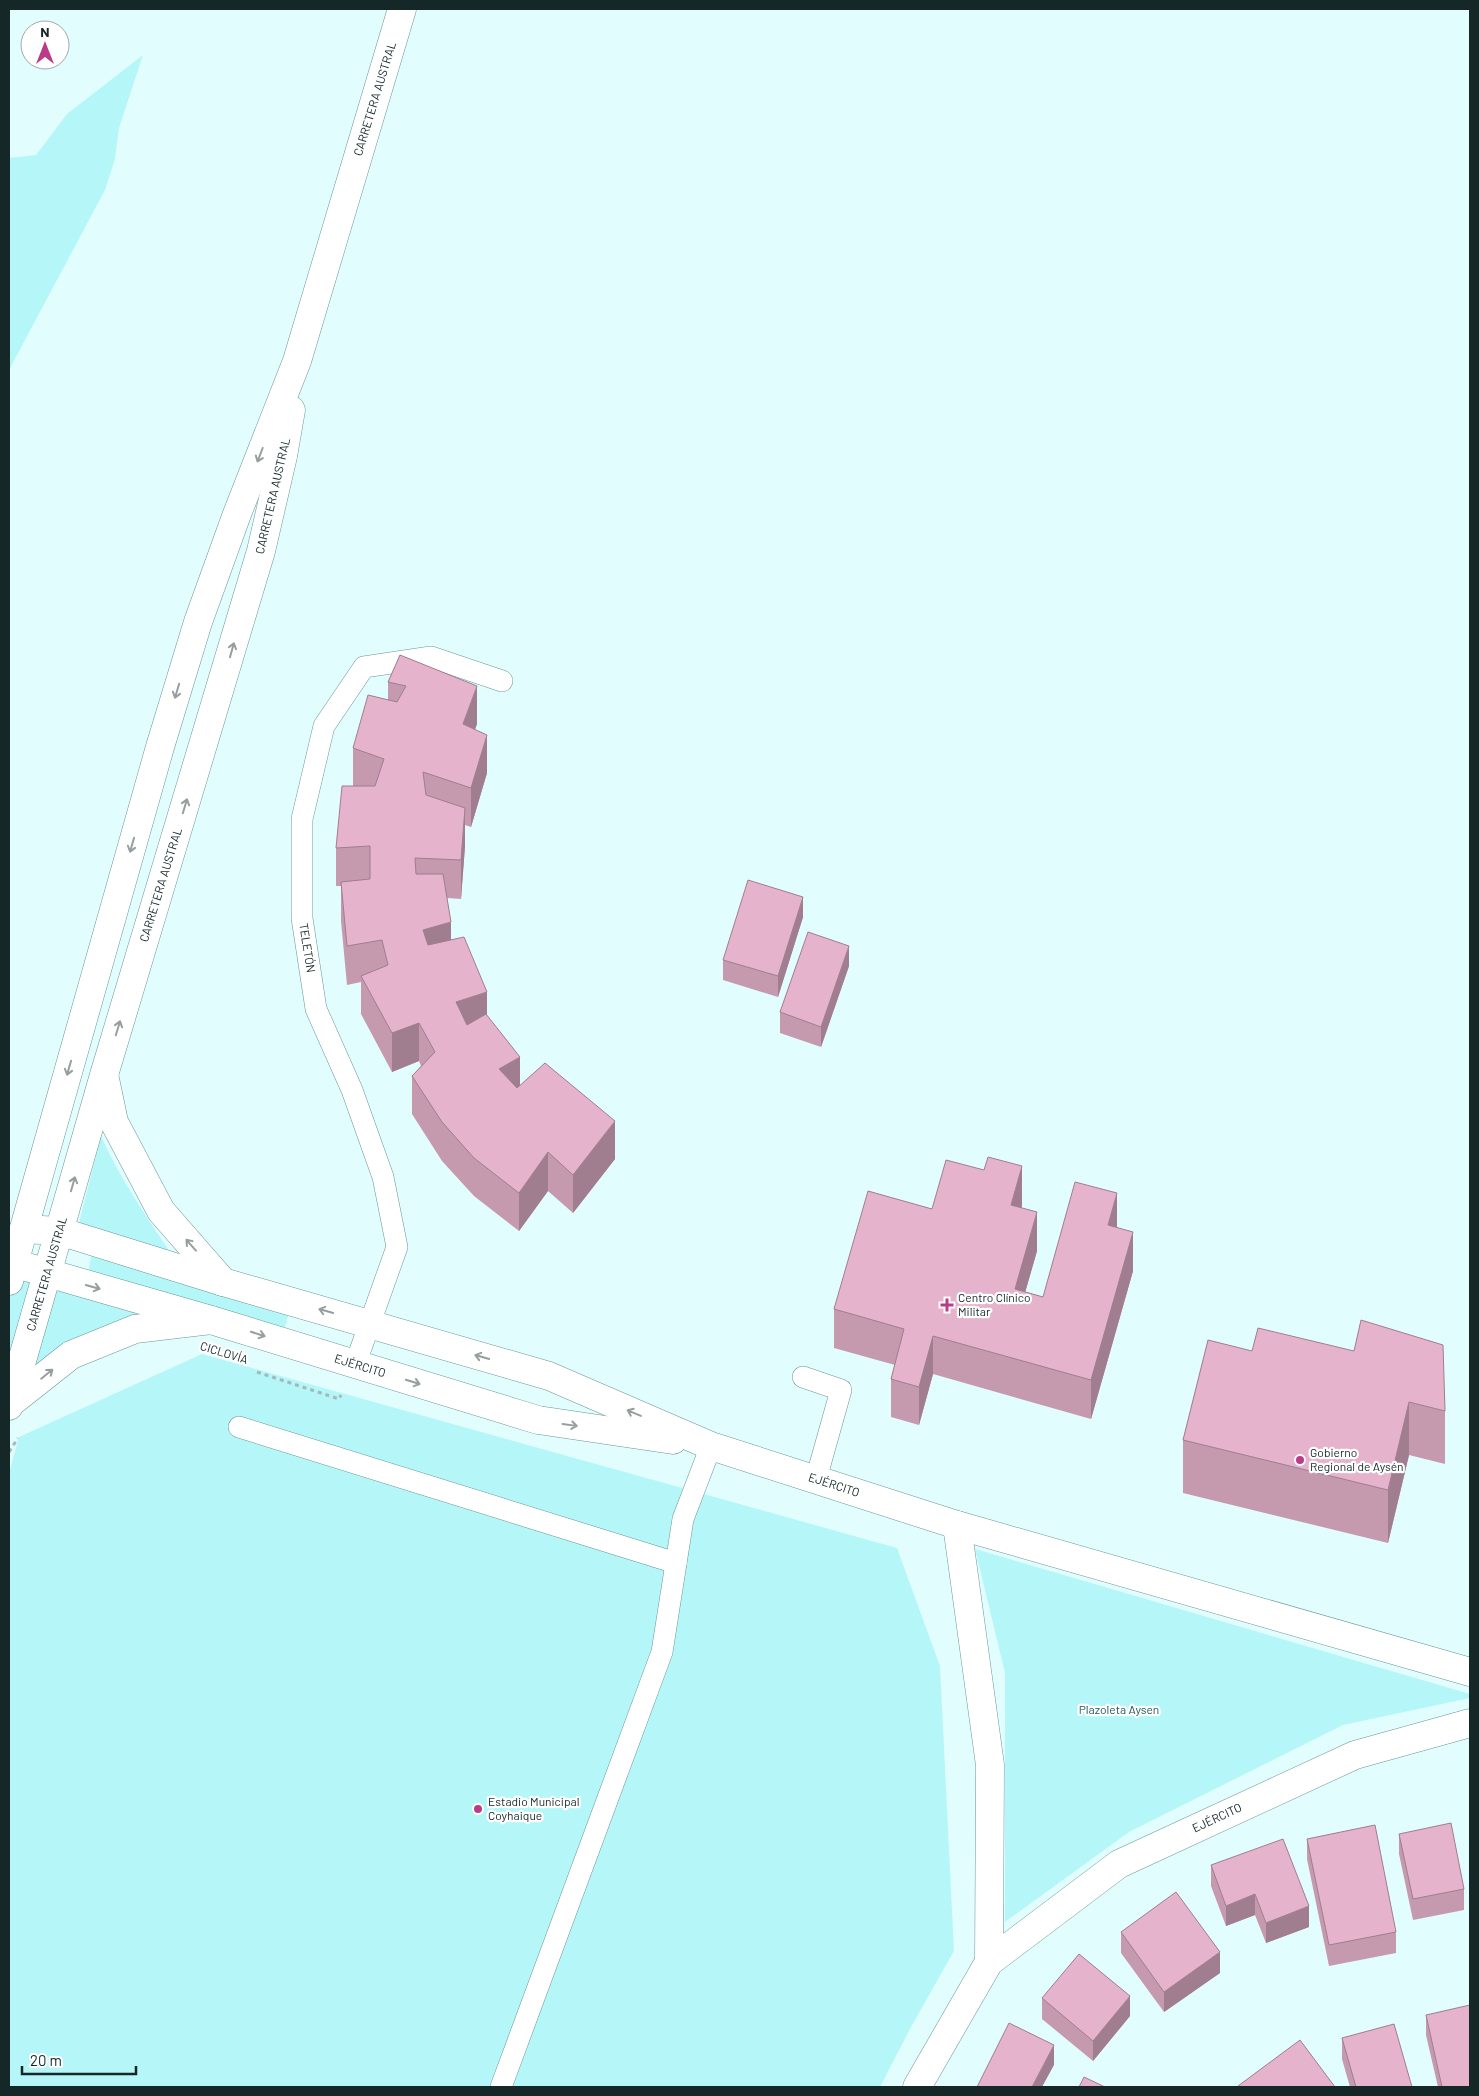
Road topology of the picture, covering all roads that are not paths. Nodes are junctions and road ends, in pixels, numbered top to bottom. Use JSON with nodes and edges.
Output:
{"nodes":[{"id":1,"x":402,"y":9,"type":"edge"},
{"id":2,"x":297,"y":361,"type":"junction"},
{"id":3,"x":502,"y":682,"type":"dead end"},
{"id":4,"x":104,"y":1075,"type":"junction"},
{"id":5,"x":24,"y":1229,"type":"junction"},
{"id":6,"x":59,"y":1231,"type":"junction"},
{"id":7,"x":11,"y":1272,"type":"edge"},
{"id":8,"x":46,"y":1273,"type":"junction"},
{"id":9,"x":223,"y":1282,"type":"junction"},
{"id":10,"x":211,"y":1320,"type":"junction"},
{"id":11,"x":369,"y":1324,"type":"junction"},
{"id":12,"x":355,"y":1365,"type":"junction"},
{"id":13,"x":803,"y":1377,"type":"dead end"},
{"id":14,"x":9,"y":1405,"type":"edge"},
{"id":15,"x":239,"y":1427,"type":"dead end"},
{"id":16,"x":711,"y":1446,"type":"junction"},
{"id":17,"x":816,"y":1479,"type":"junction"},
{"id":18,"x":957,"y":1525,"type":"junction"},
{"id":19,"x":676,"y":1563,"type":"junction"},
{"id":20,"x":1470,"y":1672,"type":"edge"},
{"id":21,"x":1470,"y":1723,"type":"edge"},
{"id":22,"x":989,"y":1962,"type":"junction"},
{"id":23,"x":501,"y":2087,"type":"edge"},
{"id":24,"x":917,"y":2087,"type":"edge"}],
"edges":[{"from":1,"to":2,"type":"main road","name":"CARRETERA AUSTRAL"},
{"from":4,"to":2,"type":"main road","name":"CARRETERA AUSTRAL","one_way":true},
{"from":2,"to":5,"type":"main road","name":"CARRETERA AUSTRAL","one_way":true},
{"from":3,"to":11,"type":"lane","name":"TELETÓN"},
{"from":6,"to":4,"type":"main road","name":"CARRETERA AUSTRAL","one_way":true},
{"from":9,"to":4,"type":"main road","one_way":true},
{"from":5,"to":6,"type":"main road","name":"EJÉRCITO"},
{"from":5,"to":7,"type":"main road","name":"CARRETERA AUSTRAL"},
{"from":6,"to":8,"type":"main road","name":"CARRETERA AUSTRAL"},
{"from":6,"to":9,"type":"main road","name":"EJÉRCITO"},
{"from":7,"to":8,"type":"main road","name":"EJÉRCITO"},
{"from":8,"to":10,"type":"main road","name":"EJÉRCITO","one_way":true},
{"from":8,"to":14,"type":"main road","name":"CARRETERA AUSTRAL"},
{"from":11,"to":9,"type":"main road","name":"EJÉRCITO","one_way":true},
{"from":10,"to":12,"type":"main road","name":"EJÉRCITO","one_way":true},
{"from":14,"to":10,"type":"main road","one_way":true},
{"from":11,"to":12,"type":"lane","name":"TELETÓN"},
{"from":16,"to":11,"type":"main road","name":"EJÉRCITO","one_way":true},
{"from":12,"to":16,"type":"main road","name":"EJÉRCITO","one_way":true},
{"from":13,"to":17,"type":"lane"},
{"from":15,"to":19,"type":"lane"},
{"from":16,"to":17,"type":"main road","name":"EJÉRCITO"},
{"from":16,"to":19,"type":"lane"},
{"from":17,"to":18,"type":"main road","name":"EJÉRCITO"},
{"from":18,"to":20,"type":"main road","name":"EJÉRCITO"},
{"from":18,"to":22,"type":"main road","name":"EJÉRCITO"},
{"from":19,"to":23,"type":"lane"},
{"from":21,"to":22,"type":"main road","name":"EJÉRCITO"},
{"from":22,"to":24,"type":"main road","name":"EJÉRCITO"}]}
